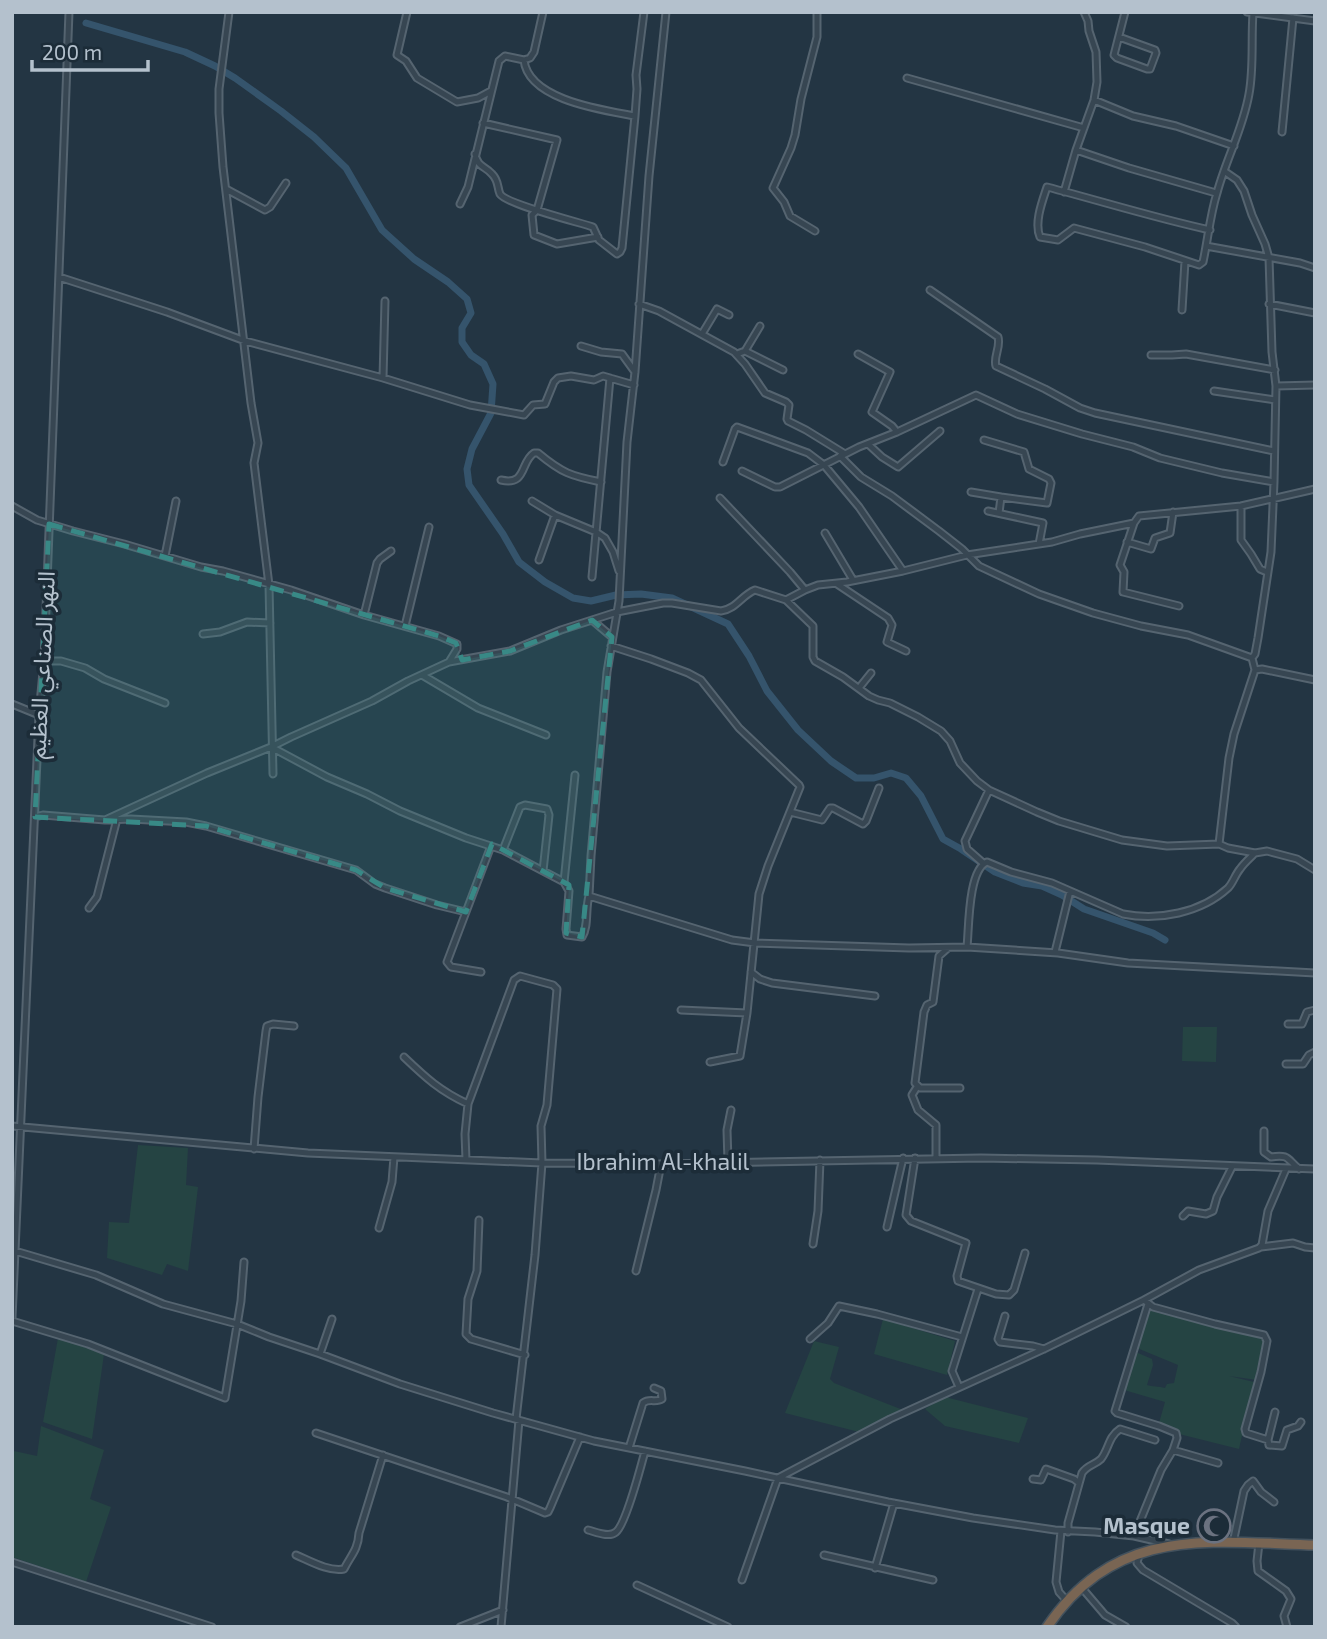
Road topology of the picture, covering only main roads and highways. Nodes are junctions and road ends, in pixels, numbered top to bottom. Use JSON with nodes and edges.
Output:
{"nodes":[{"id":1,"x":1315,"y":1545,"type":"edge"},
{"id":2,"x":1047,"y":1627,"type":"edge"}],
"edges":[{"from":1,"to":2,"type":"highway"}]}
